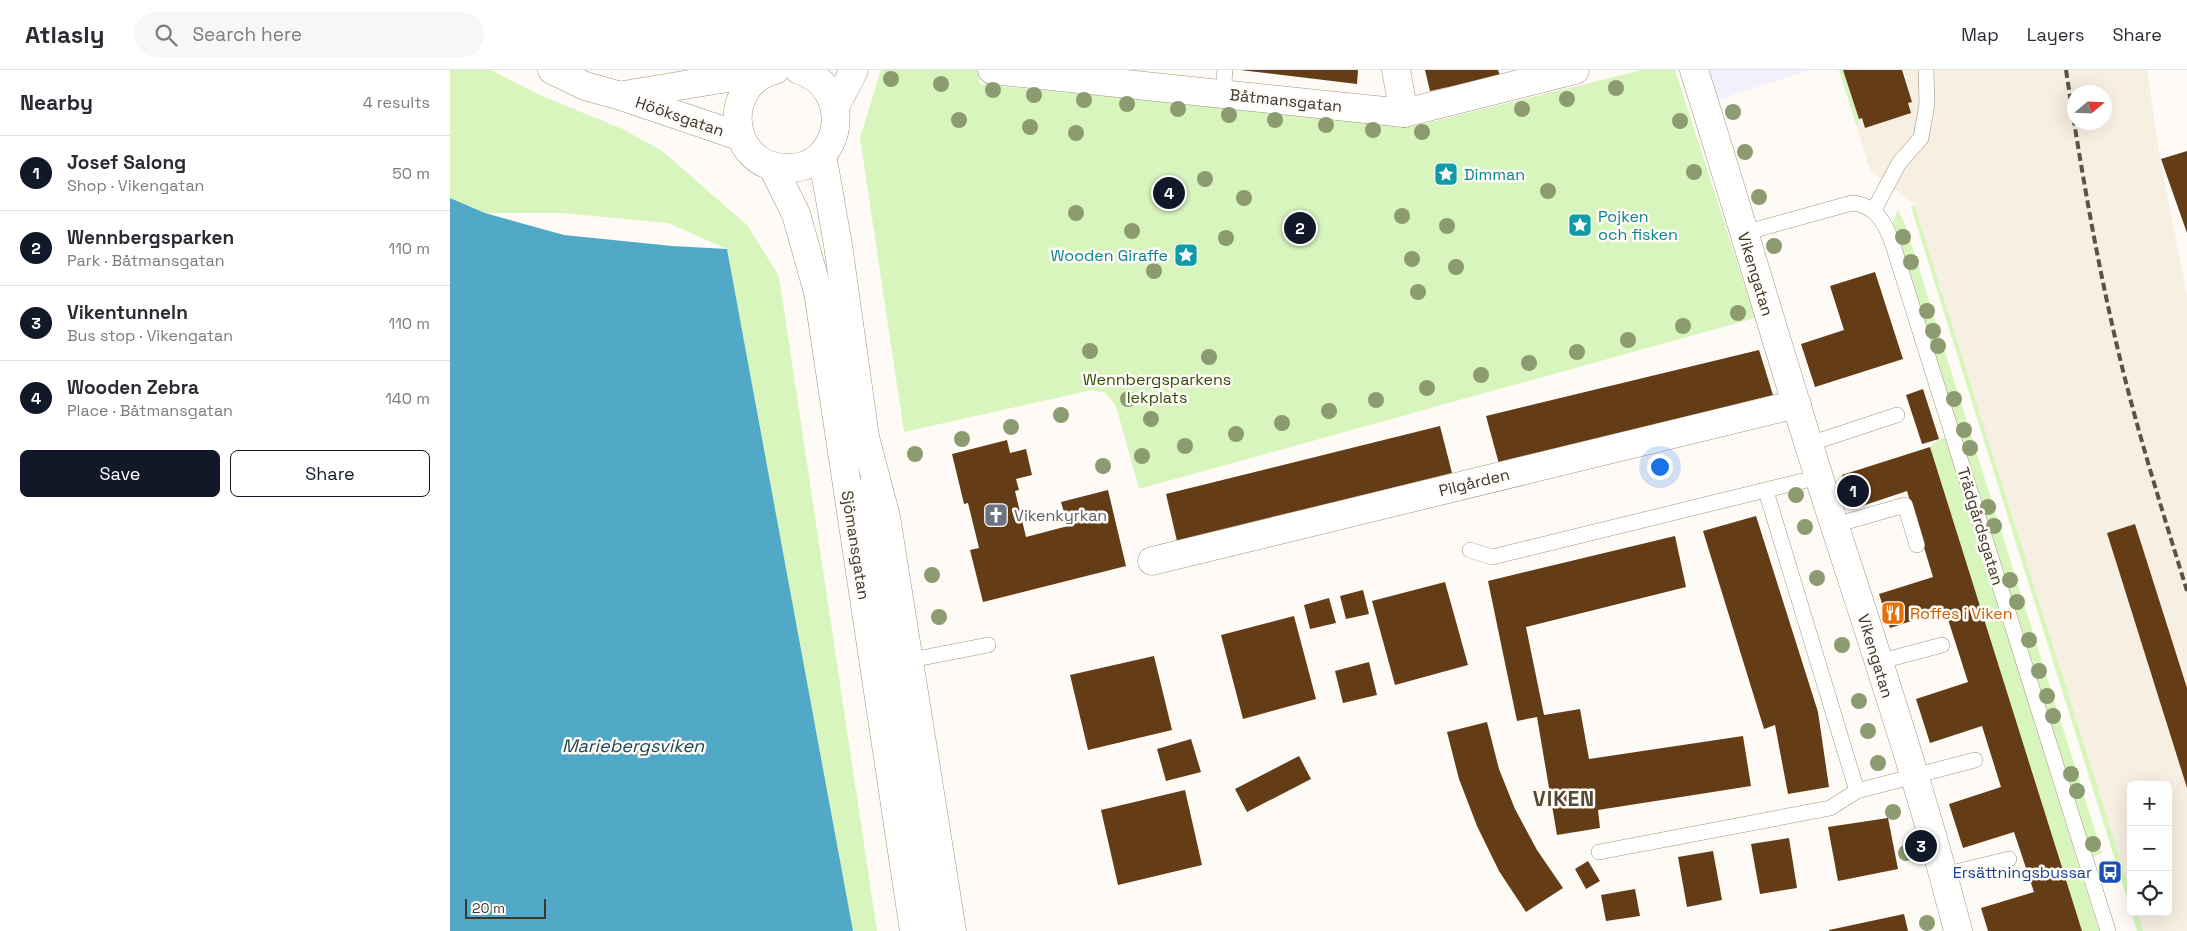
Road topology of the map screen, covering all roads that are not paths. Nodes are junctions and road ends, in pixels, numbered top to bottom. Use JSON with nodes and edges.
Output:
{"nodes":[{"id":1,"x":552,"y":70,"type":"edge"},
{"id":2,"x":774,"y":70,"type":"edge"},
{"id":3,"x":798,"y":70,"type":"edge"},
{"id":4,"x":854,"y":70,"type":"edge"},
{"id":5,"x":992,"y":70,"type":"edge"},
{"id":6,"x":1396,"y":70,"type":"edge"},
{"id":7,"x":1575,"y":70,"type":"edge"},
{"id":8,"x":1694,"y":70,"type":"edge"},
{"id":9,"x":1926,"y":70,"type":"edge"},
{"id":10,"x":1224,"y":82,"type":"edge"},
{"id":11,"x":621,"y":96,"type":"junction"},
{"id":12,"x":835,"y":106,"type":"junction"},
{"id":13,"x":1404,"y":113,"type":"junction"},
{"id":14,"x":739,"y":136,"type":"junction"},
{"id":15,"x":822,"y":154,"type":"junction"},
{"id":16,"x":772,"y":166,"type":"junction"},
{"id":17,"x":1874,"y":210,"type":"junction"},
{"id":18,"x":1744,"y":233,"type":"junction"},
{"id":19,"x":1797,"y":404,"type":"junction"},
{"id":20,"x":1897,"y":415,"type":"dead end"},
{"id":21,"x":865,"y":437,"type":"junction"},
{"id":22,"x":1809,"y":444,"type":"junction"},
{"id":23,"x":1820,"y":477,"type":"junction"},
{"id":24,"x":1766,"y":491,"type":"junction"},
{"id":25,"x":1835,"y":524,"type":"junction"},
{"id":26,"x":1917,"y":545,"type":"dead end"},
{"id":27,"x":1470,"y":550,"type":"dead end"},
{"id":28,"x":1152,"y":561,"type":"dead end"},
{"id":29,"x":988,"y":645,"type":"dead end"},
{"id":30,"x":1942,"y":645,"type":"dead end"},
{"id":31,"x":911,"y":660,"type":"junction"},
{"id":32,"x":1878,"y":662,"type":"junction"},
{"id":33,"x":1975,"y":760,"type":"dead end"},
{"id":34,"x":1914,"y":777,"type":"junction"},
{"id":35,"x":1857,"y":791,"type":"junction"},
{"id":36,"x":1599,"y":852,"type":"dead end"},
{"id":37,"x":2009,"y":859,"type":"dead end"},
{"id":38,"x":1944,"y":875,"type":"junction"},
{"id":39,"x":914,"y":931,"type":"edge"},
{"id":40,"x":933,"y":931,"type":"edge"},
{"id":41,"x":952,"y":931,"type":"edge"},
{"id":42,"x":1958,"y":931,"type":"edge"},
{"id":43,"x":2108,"y":931,"type":"edge"}],
"edges":[{"from":1,"to":11,"type":"street","name":"Hööksgatan"},
{"from":2,"to":11,"type":"street","name":"Hööksgatan"},
{"from":2,"to":14,"type":"street"},
{"from":3,"to":12,"type":"street"},
{"from":4,"to":12,"type":"street"},
{"from":5,"to":10,"type":"street","name":"Båtmansgatan"},
{"from":6,"to":13,"type":"street"},
{"from":7,"to":13,"type":"street","name":"Båtmansgatan"},
{"from":8,"to":18,"type":"street","name":"Vikengatan"},
{"from":9,"to":17,"type":"lane"},
{"from":10,"to":13,"type":"street","name":"Båtmansgatan"},
{"from":11,"to":14,"type":"street","name":"Hööksgatan"},
{"from":12,"to":15,"type":"street"},
{"from":14,"to":16,"type":"street"},
{"from":15,"to":16,"type":"street"},
{"from":15,"to":21,"type":"street","name":"Sjömansgatan"},
{"from":16,"to":39,"type":"street","name":"Sjömansgatan"},
{"from":17,"to":18,"type":"lane"},
{"from":17,"to":43,"type":"lane","name":"Trädgårdsgatan"},
{"from":18,"to":19,"type":"street","name":"Vikengatan"},
{"from":19,"to":22,"type":"street","name":"Vikengatan"},
{"from":19,"to":28,"type":"street","name":"Pilgården"},
{"from":20,"to":22,"type":"lane"},
{"from":21,"to":31,"type":"street","name":"Sjömansgatan"},
{"from":21,"to":40,"type":"lane","name":"Sjömansgatan"},
{"from":22,"to":23,"type":"street","name":"Vikengatan"},
{"from":23,"to":24,"type":"lane"},
{"from":23,"to":25,"type":"street","name":"Vikengatan"},
{"from":24,"to":27,"type":"lane"},
{"from":24,"to":35,"type":"lane"},
{"from":25,"to":26,"type":"lane"},
{"from":25,"to":32,"type":"street","name":"Vikengatan"},
{"from":29,"to":31,"type":"lane"},
{"from":30,"to":32,"type":"lane"},
{"from":31,"to":41,"type":"street","name":"Sjömansgatan"},
{"from":32,"to":34,"type":"street","name":"Vikengatan"},
{"from":33,"to":34,"type":"lane"},
{"from":34,"to":35,"type":"lane"},
{"from":34,"to":38,"type":"street","name":"Vikengatan"},
{"from":35,"to":36,"type":"lane"},
{"from":37,"to":38,"type":"lane"},
{"from":38,"to":42,"type":"street","name":"Vikengatan"}]}
